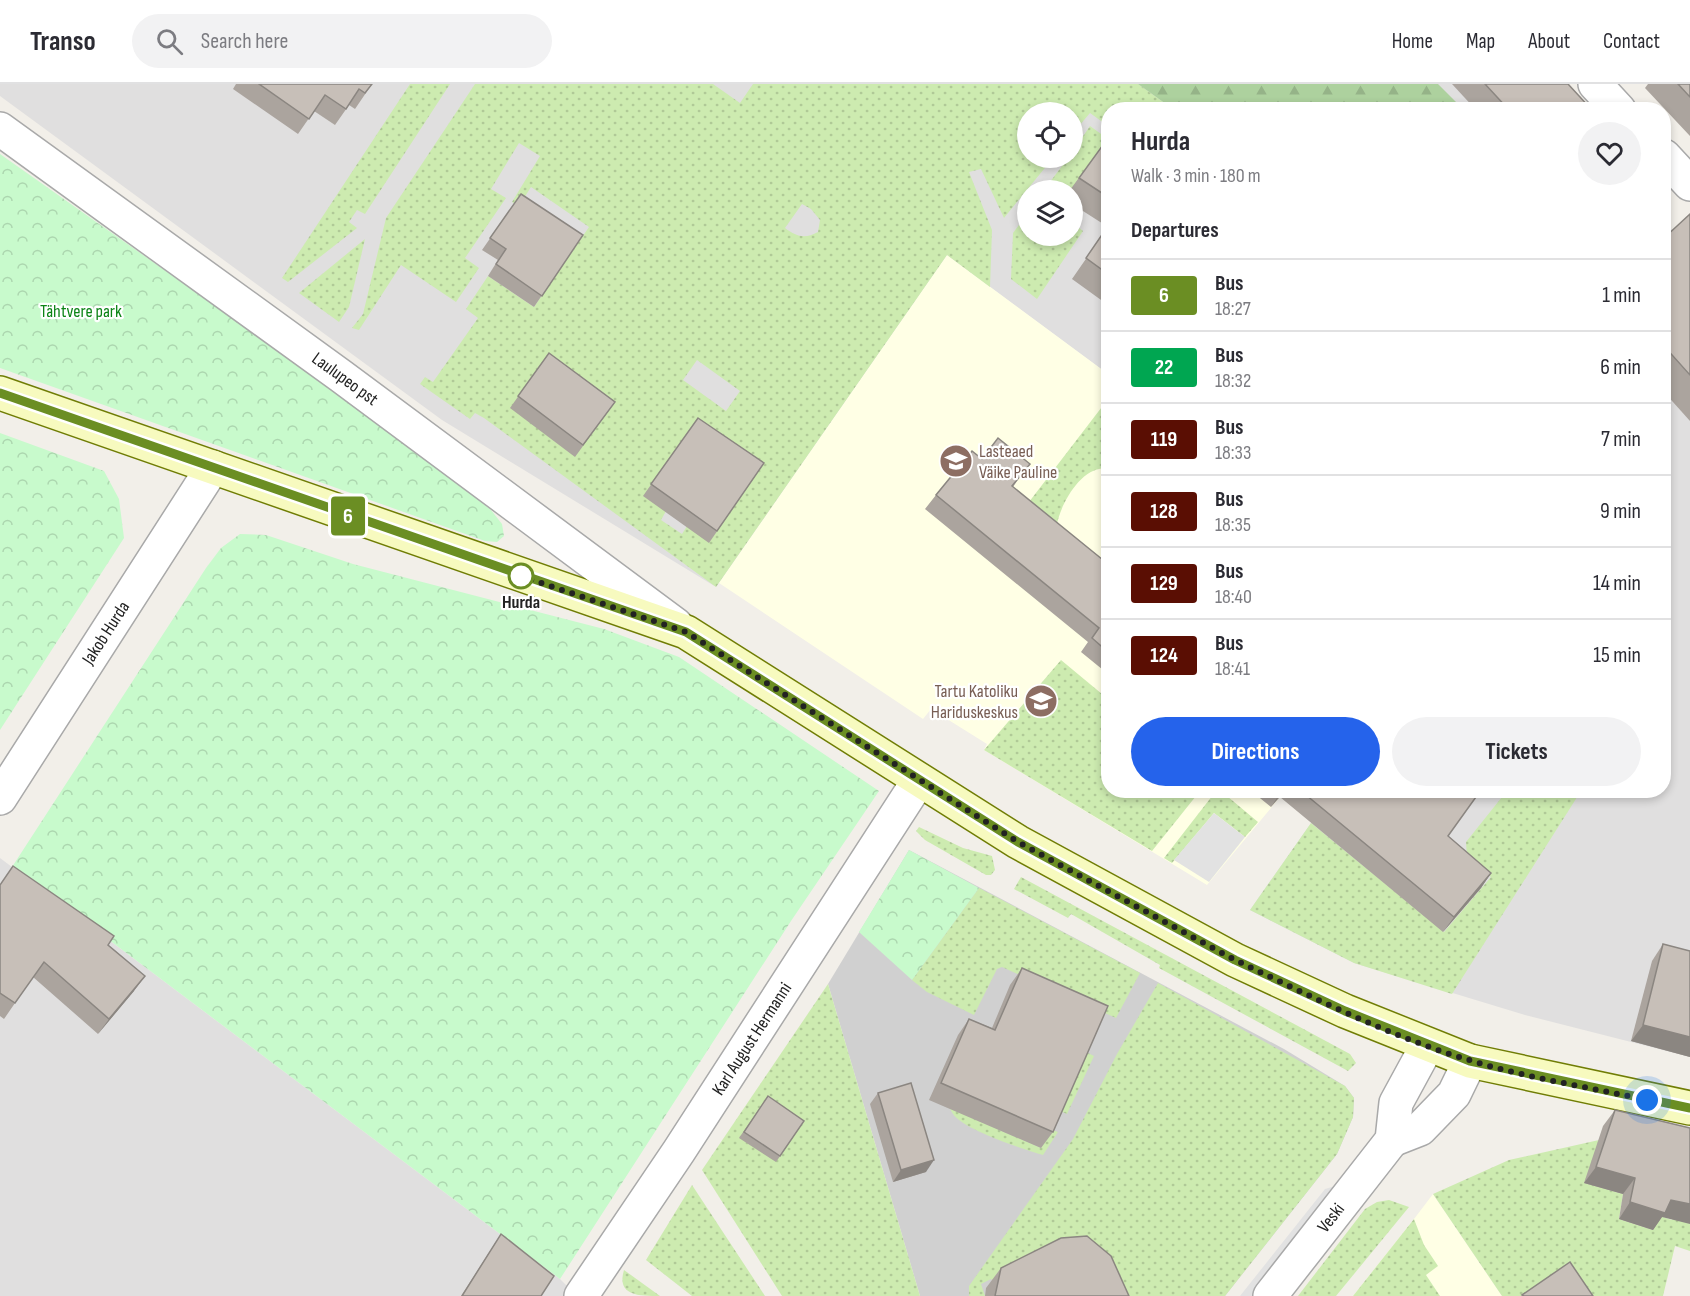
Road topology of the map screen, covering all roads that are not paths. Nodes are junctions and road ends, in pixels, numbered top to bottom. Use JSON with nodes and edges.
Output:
{"nodes":[{"id":1,"x":1595,"y":84,"type":"edge"},
{"id":2,"x":1612,"y":102,"type":"edge"},
{"id":3,"x":0,"y":129,"type":"edge"},
{"id":4,"x":1671,"y":164,"type":"edge"},
{"id":5,"x":1690,"y":184,"type":"edge"},
{"id":6,"x":0,"y":393,"type":"edge"},
{"id":7,"x":213,"y":467,"type":"junction"},
{"id":8,"x":686,"y":632,"type":"junction"},
{"id":9,"x":919,"y":780,"type":"junction"},
{"id":10,"x":0,"y":798,"type":"edge"},
{"id":11,"x":1427,"y":1046,"type":"junction"},
{"id":12,"x":1470,"y":1061,"type":"junction"},
{"id":13,"x":1690,"y":1108,"type":"edge"},
{"id":14,"x":1392,"y":1140,"type":"junction"},
{"id":15,"x":596,"y":1291,"type":"edge"},
{"id":16,"x":1270,"y":1296,"type":"edge"}],
"edges":[{"from":1,"to":2,"type":"street"},
{"from":3,"to":8,"type":"street","name":"Laulupeo pst"},
{"from":4,"to":5,"type":"street"},
{"from":6,"to":7,"type":"main road"},
{"from":7,"to":8,"type":"main road"},
{"from":7,"to":10,"type":"street","name":"Jakob Hurda"},
{"from":8,"to":9,"type":"main road"},
{"from":9,"to":11,"type":"main road"},
{"from":9,"to":15,"type":"street","name":"Karl August Hermanni"},
{"from":11,"to":12,"type":"main road"},
{"from":11,"to":14,"type":"street"},
{"from":12,"to":13,"type":"main road"},
{"from":12,"to":14,"type":"street"},
{"from":14,"to":16,"type":"street","name":"Veski"}]}
